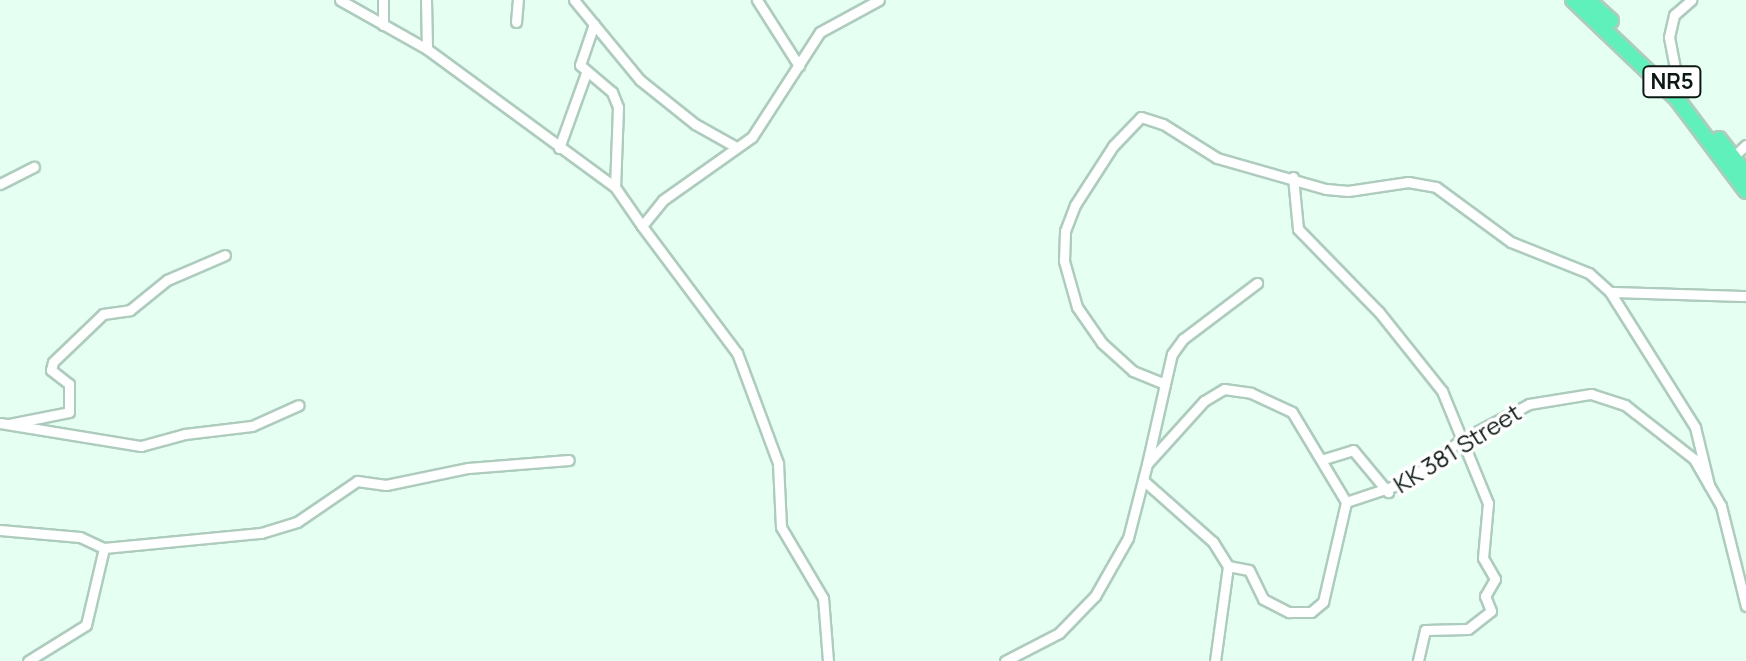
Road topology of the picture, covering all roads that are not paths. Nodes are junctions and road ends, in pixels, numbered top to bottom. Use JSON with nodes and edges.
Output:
{"nodes":[{"id":1,"x":340,"y":0,"type":"edge"},
{"id":2,"x":383,"y":0,"type":"edge"},
{"id":3,"x":426,"y":0,"type":"edge"},
{"id":4,"x":518,"y":0,"type":"edge"},
{"id":5,"x":574,"y":0,"type":"edge"},
{"id":6,"x":757,"y":0,"type":"edge"},
{"id":7,"x":879,"y":0,"type":"edge"},
{"id":8,"x":1573,"y":0,"type":"edge"},
{"id":9,"x":1588,"y":0,"type":"edge"},
{"id":10,"x":1691,"y":0,"type":"edge"},
{"id":11,"x":516,"y":22,"type":"dead end"},
{"id":12,"x":594,"y":24,"type":"junction"},
{"id":13,"x":383,"y":25,"type":"junction"},
{"id":14,"x":427,"y":49,"type":"junction"},
{"id":15,"x":799,"y":66,"type":"junction"},
{"id":16,"x":586,"y":73,"type":"junction"},
{"id":17,"x":1679,"y":89,"type":"junction"},
{"id":18,"x":1746,"y":145,"type":"edge"},
{"id":19,"x":736,"y":147,"type":"junction"},
{"id":20,"x":559,"y":148,"type":"junction"},
{"id":21,"x":1734,"y":156,"type":"junction"},
{"id":22,"x":34,"y":167,"type":"dead end"},
{"id":23,"x":1746,"y":174,"type":"edge"},
{"id":24,"x":1293,"y":177,"type":"junction"},
{"id":25,"x":0,"y":184,"type":"edge"},
{"id":26,"x":615,"y":187,"type":"junction"},
{"id":27,"x":1746,"y":191,"type":"edge"},
{"id":28,"x":642,"y":226,"type":"junction"},
{"id":29,"x":225,"y":255,"type":"dead end"},
{"id":30,"x":1257,"y":283,"type":"dead end"},
{"id":31,"x":1610,"y":292,"type":"junction"},
{"id":32,"x":1746,"y":296,"type":"edge"},
{"id":33,"x":1165,"y":384,"type":"junction"},
{"id":34,"x":299,"y":405,"type":"dead end"},
{"id":35,"x":5,"y":424,"type":"edge"},
{"id":36,"x":1461,"y":440,"type":"junction"},
{"id":37,"x":1324,"y":459,"type":"junction"},
{"id":38,"x":569,"y":460,"type":"dead end"},
{"id":39,"x":1147,"y":464,"type":"junction"},
{"id":40,"x":1143,"y":480,"type":"junction"},
{"id":41,"x":1709,"y":485,"type":"junction"},
{"id":42,"x":1388,"y":492,"type":"junction"},
{"id":43,"x":1346,"y":502,"type":"junction"},
{"id":44,"x":0,"y":530,"type":"edge"},
{"id":45,"x":104,"y":548,"type":"junction"},
{"id":46,"x":1228,"y":566,"type":"junction"},
{"id":47,"x":1746,"y":606,"type":"edge"},
{"id":48,"x":28,"y":661,"type":"edge"},
{"id":49,"x":828,"y":661,"type":"edge"},
{"id":50,"x":1005,"y":661,"type":"edge"},
{"id":51,"x":1215,"y":661,"type":"edge"},
{"id":52,"x":1418,"y":661,"type":"edge"}],
"edges":[{"from":1,"to":13,"type":"street"},
{"from":2,"to":13,"type":"street"},
{"from":3,"to":14,"type":"street"},
{"from":4,"to":11,"type":"street"},
{"from":5,"to":12,"type":"street"},
{"from":6,"to":15,"type":"street"},
{"from":7,"to":15,"type":"street"},
{"from":8,"to":27,"type":"highway","number":"NR5"},
{"from":9,"to":17,"type":"highway","number":"NR5"},
{"from":10,"to":17,"type":"street"},
{"from":12,"to":16,"type":"street"},
{"from":12,"to":19,"type":"street"},
{"from":13,"to":14,"type":"street"},
{"from":14,"to":20,"type":"street"},
{"from":15,"to":19,"type":"street"},
{"from":16,"to":20,"type":"street"},
{"from":16,"to":26,"type":"street"},
{"from":17,"to":21,"type":"highway","number":"NR5"},
{"from":18,"to":21,"type":"street"},
{"from":19,"to":28,"type":"street"},
{"from":20,"to":26,"type":"street"},
{"from":21,"to":23,"type":"highway","number":"NR5"},
{"from":22,"to":25,"type":"street"},
{"from":24,"to":31,"type":"street"},
{"from":24,"to":33,"type":"street"},
{"from":24,"to":36,"type":"street"},
{"from":26,"to":28,"type":"street"},
{"from":28,"to":49,"type":"street"},
{"from":29,"to":35,"type":"street"},
{"from":30,"to":33,"type":"street"},
{"from":31,"to":32,"type":"street"},
{"from":31,"to":41,"type":"street"},
{"from":33,"to":39,"type":"street"},
{"from":34,"to":35,"type":"street"},
{"from":36,"to":41,"type":"street","name":"KK 381 Street"},
{"from":36,"to":42,"type":"street","name":"KK 381 Street"},
{"from":36,"to":52,"type":"street"},
{"from":37,"to":39,"type":"street"},
{"from":37,"to":42,"type":"street"},
{"from":37,"to":43,"type":"street"},
{"from":38,"to":45,"type":"street"},
{"from":39,"to":40,"type":"street"},
{"from":40,"to":46,"type":"street"},
{"from":40,"to":50,"type":"street"},
{"from":41,"to":47,"type":"street","name":"KK 381 Street"},
{"from":42,"to":43,"type":"street","name":"KK 381 Street"},
{"from":43,"to":46,"type":"street"},
{"from":44,"to":45,"type":"street"},
{"from":45,"to":48,"type":"street"},
{"from":46,"to":51,"type":"street"}]}
